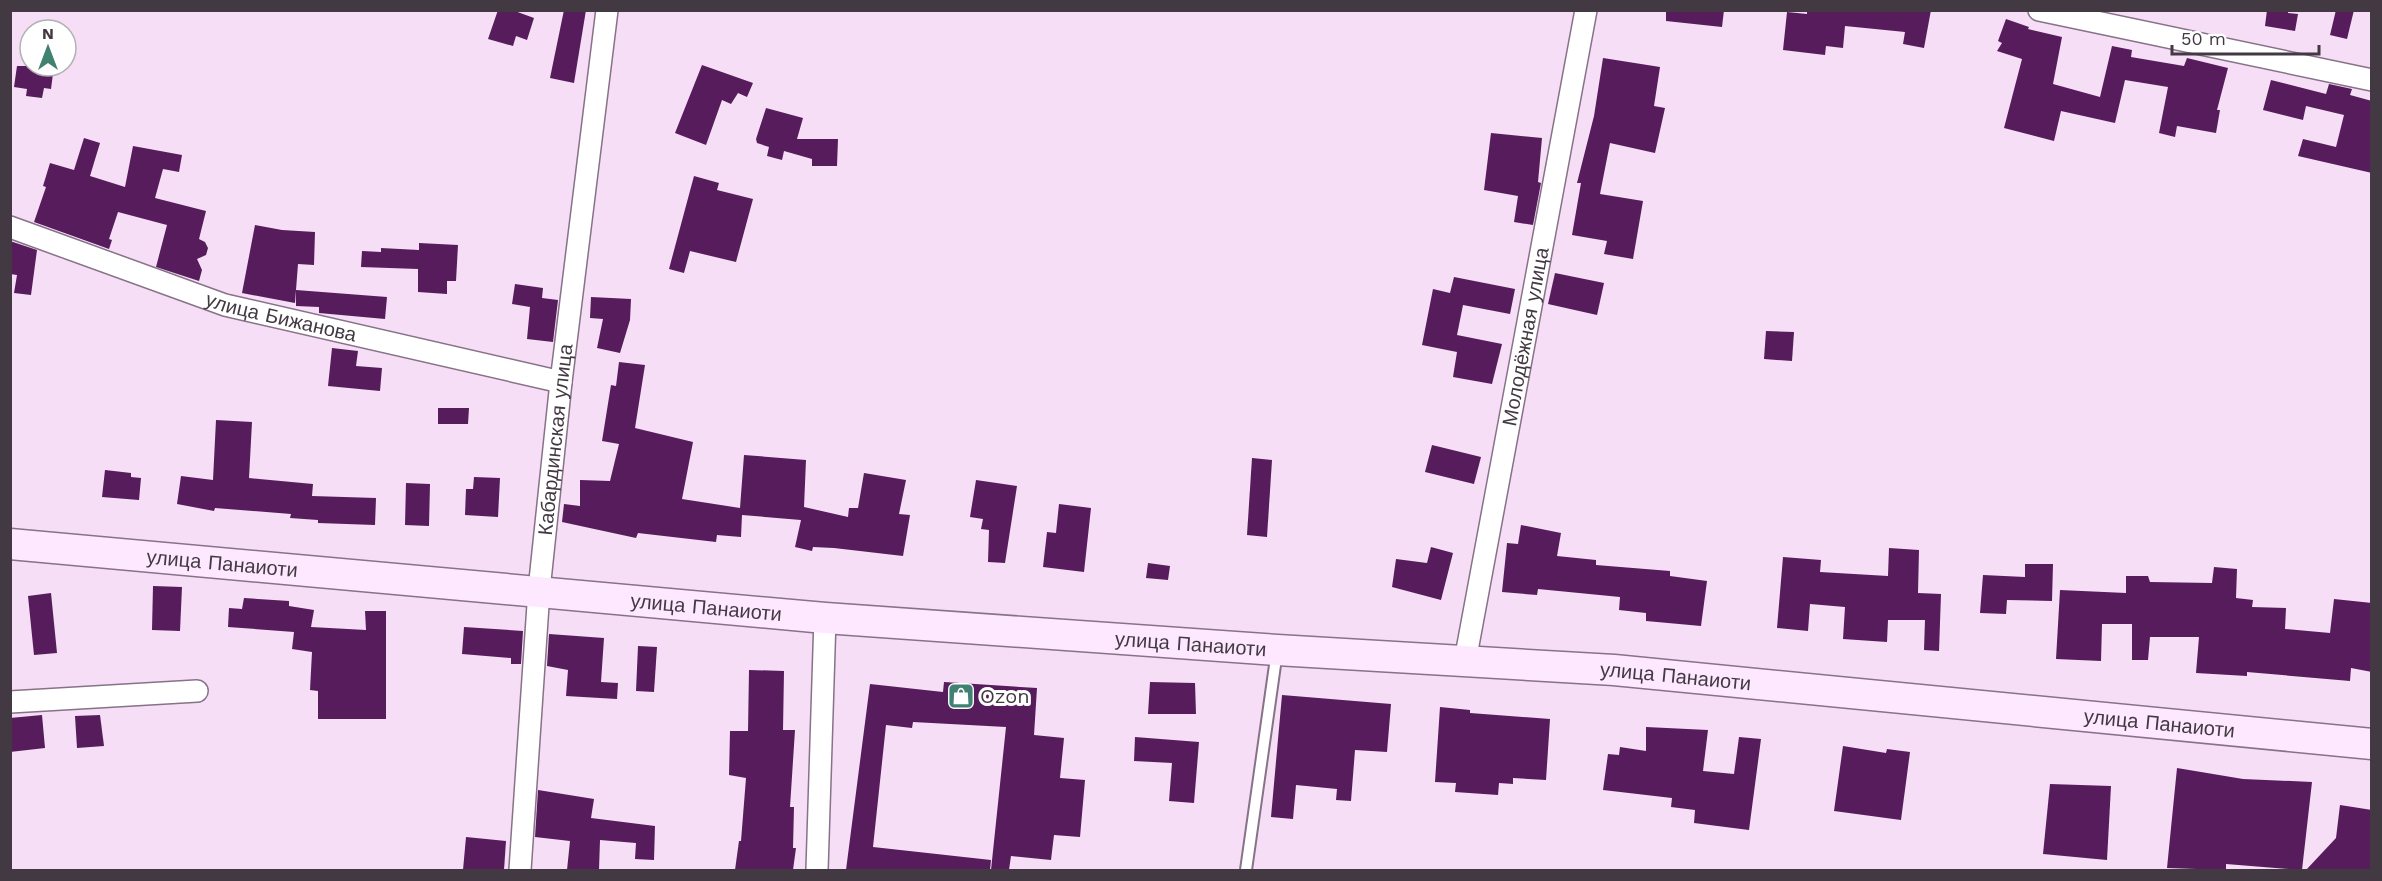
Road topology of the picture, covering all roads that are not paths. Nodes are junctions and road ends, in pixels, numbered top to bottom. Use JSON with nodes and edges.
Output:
{"nodes":[{"id":1,"x":607,"y":10,"type":"edge"},
{"id":2,"x":1586,"y":10,"type":"edge"},
{"id":3,"x":2039,"y":10,"type":"edge"},
{"id":4,"x":2372,"y":80,"type":"edge"},
{"id":5,"x":10,"y":226,"type":"edge"},
{"id":6,"x":561,"y":382,"type":"junction"},
{"id":7,"x":10,"y":544,"type":"edge"},
{"id":8,"x":539,"y":590,"type":"junction"},
{"id":9,"x":825,"y":618,"type":"junction"},
{"id":10,"x":1277,"y":650,"type":"junction"},
{"id":11,"x":1465,"y":661,"type":"junction"},
{"id":12,"x":197,"y":691,"type":"dead end"},
{"id":13,"x":10,"y":702,"type":"edge"},
{"id":14,"x":2372,"y":744,"type":"edge"},
{"id":15,"x":520,"y":870,"type":"edge"},
{"id":16,"x":817,"y":870,"type":"edge"},
{"id":17,"x":1246,"y":870,"type":"edge"}],
"edges":[{"from":1,"to":6,"type":"street","name":"Кабардинская улица"},
{"from":2,"to":11,"type":"street","name":"Молодёжная улица"},
{"from":3,"to":4,"type":"street"},
{"from":5,"to":6,"type":"street","name":"улица Бижанова"},
{"from":6,"to":8,"type":"street","name":"Кабардинская улица"},
{"from":7,"to":8,"type":"street","name":"улица Панаиоти"},
{"from":8,"to":9,"type":"street","name":"улица Панаиоти"},
{"from":8,"to":15,"type":"street","name":"Кабардинская улица"},
{"from":9,"to":10,"type":"street","name":"улица Панаиоти"},
{"from":9,"to":16,"type":"street"},
{"from":10,"to":11,"type":"street","name":"улица Панаиоти"},
{"from":10,"to":17,"type":"lane"},
{"from":11,"to":14,"type":"street","name":"улица Панаиоти"},
{"from":12,"to":13,"type":"street"}]}
